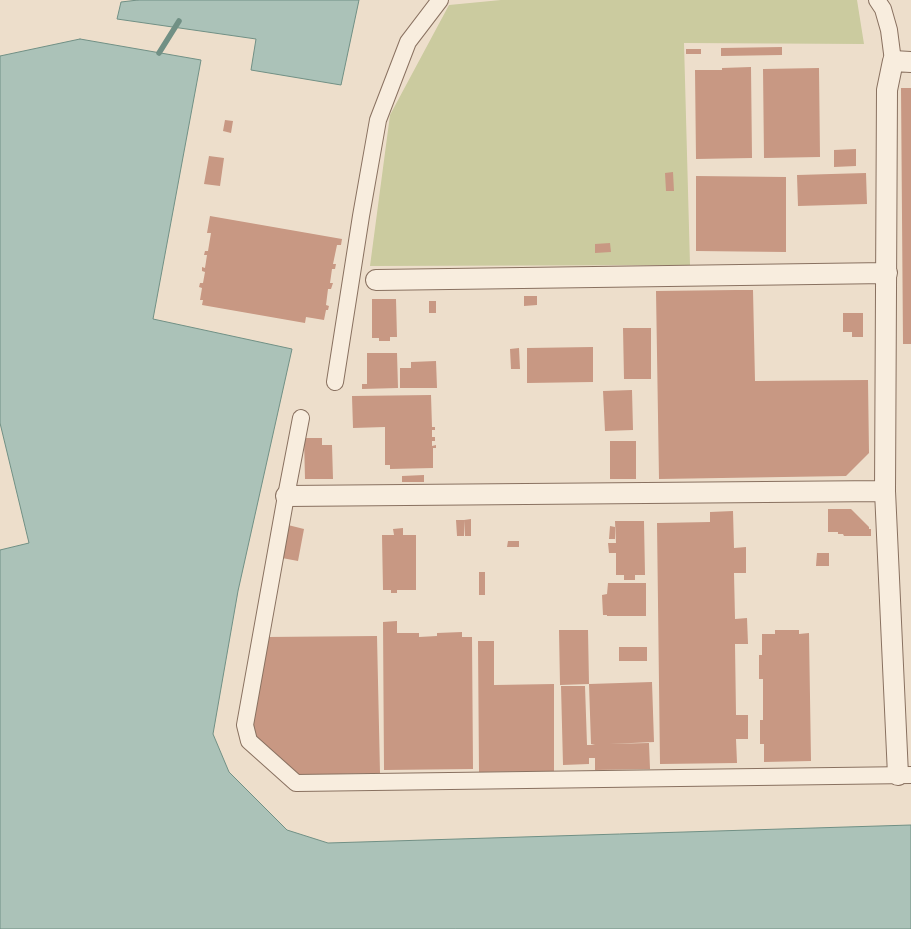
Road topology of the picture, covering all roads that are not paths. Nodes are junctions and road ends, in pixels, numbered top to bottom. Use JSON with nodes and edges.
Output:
{"nodes":[{"id":1,"x":440,"y":0,"type":"edge"},
{"id":2,"x":877,"y":0,"type":"edge"},
{"id":3,"x":902,"y":62,"type":"edge"},
{"id":4,"x":887,"y":273,"type":"junction"},
{"id":5,"x":376,"y":280,"type":"dead end"},
{"id":6,"x":335,"y":382,"type":"dead end"},
{"id":7,"x":302,"y":418,"type":"dead end"},
{"id":8,"x":885,"y":491,"type":"junction"},
{"id":9,"x":286,"y":496,"type":"junction"},
{"id":10,"x":905,"y":775,"type":"edge"}],
"edges":[{"from":1,"to":6,"type":"street"},
{"from":2,"to":3,"type":"street"},
{"from":3,"to":4,"type":"street"},
{"from":4,"to":5,"type":"street"},
{"from":4,"to":8,"type":"street"},
{"from":7,"to":9,"type":"street"},
{"from":8,"to":9,"type":"street"},
{"from":8,"to":10,"type":"street"},
{"from":9,"to":10,"type":"street"}]}
